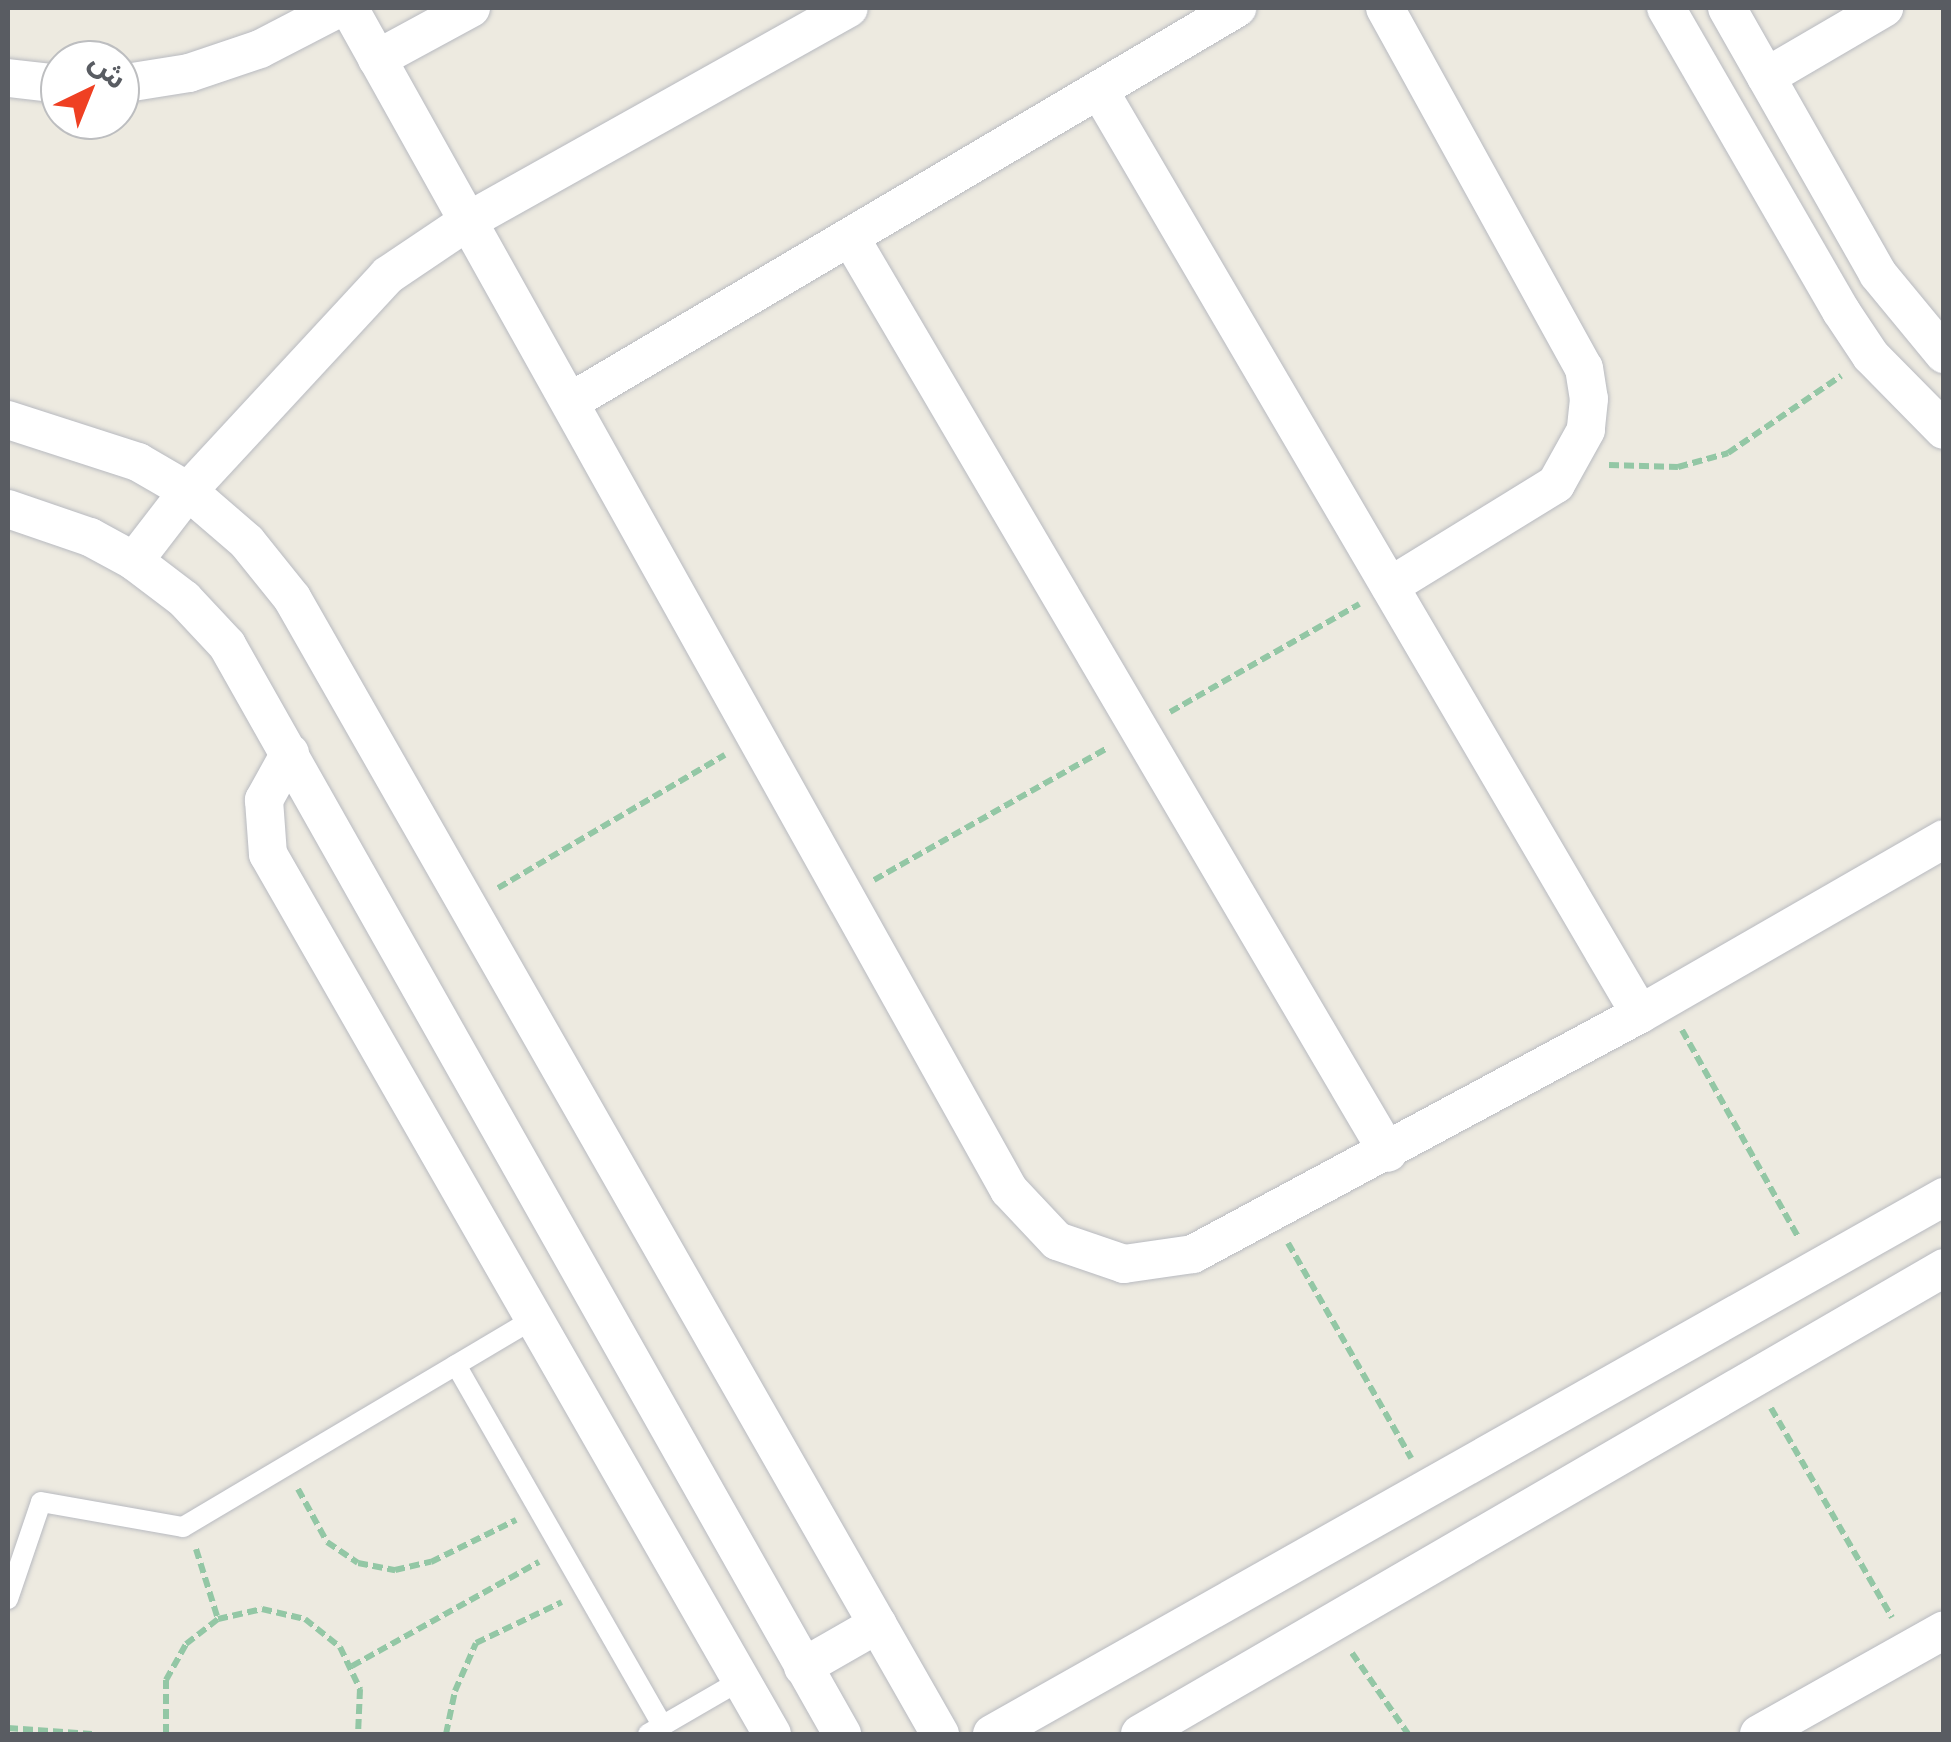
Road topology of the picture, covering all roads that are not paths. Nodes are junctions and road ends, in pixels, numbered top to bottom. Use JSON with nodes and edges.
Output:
{"nodes":[{"id":1,"x":339,"y":8,"type":"edge"},
{"id":2,"x":349,"y":8,"type":"edge"},
{"id":3,"x":471,"y":8,"type":"edge"},
{"id":4,"x":849,"y":8,"type":"edge"},
{"id":5,"x":1237,"y":8,"type":"edge"},
{"id":6,"x":1385,"y":8,"type":"edge"},
{"id":7,"x":1666,"y":8,"type":"edge"},
{"id":8,"x":1727,"y":8,"type":"edge"},
{"id":9,"x":1884,"y":8,"type":"edge"},
{"id":10,"x":378,"y":60,"type":"junction"},
{"id":11,"x":1766,"y":77,"type":"junction"},
{"id":12,"x":8,"y":78,"type":"edge"},
{"id":13,"x":140,"y":81,"type":"edge"},
{"id":14,"x":40,"y":82,"type":"edge"},
{"id":15,"x":1098,"y":90,"type":"junction"},
{"id":16,"x":468,"y":221,"type":"junction"},
{"id":17,"x":850,"y":236,"type":"junction"},
{"id":18,"x":1944,"y":354,"type":"edge"},
{"id":19,"x":570,"y":402,"type":"junction"},
{"id":20,"x":8,"y":420,"type":"edge"},
{"id":21,"x":1944,"y":430,"type":"edge"},
{"id":22,"x":188,"y":491,"type":"junction"},
{"id":23,"x":8,"y":509,"type":"edge"},
{"id":24,"x":134,"y":561,"type":"junction"},
{"id":25,"x":1390,"y":586,"type":"junction"},
{"id":26,"x":290,"y":753,"type":"junction"},
{"id":27,"x":1944,"y":839,"type":"edge"},
{"id":28,"x":1652,"y":1007,"type":"junction"},
{"id":29,"x":1388,"y":1153,"type":"junction"},
{"id":30,"x":1944,"y":1197,"type":"edge"},
{"id":31,"x":1944,"y":1268,"type":"edge"},
{"id":32,"x":534,"y":1319,"type":"junction"},
{"id":33,"x":456,"y":1365,"type":"junction"},
{"id":34,"x":8,"y":1599,"type":"edge"},
{"id":35,"x":878,"y":1624,"type":"junction"},
{"id":36,"x":1944,"y":1630,"type":"edge"},
{"id":37,"x":803,"y":1667,"type":"junction"},
{"id":38,"x":742,"y":1680,"type":"junction"},
{"id":39,"x":655,"y":1730,"type":"edge"},
{"id":40,"x":772,"y":1734,"type":"edge"},
{"id":41,"x":842,"y":1734,"type":"edge"},
{"id":42,"x":940,"y":1734,"type":"edge"},
{"id":43,"x":992,"y":1734,"type":"edge"},
{"id":44,"x":1140,"y":1734,"type":"edge"},
{"id":45,"x":1759,"y":1734,"type":"edge"}],
"edges":[{"from":1,"to":13,"type":"street"},
{"from":2,"to":10,"type":"street"},
{"from":3,"to":10,"type":"street"},
{"from":4,"to":16,"type":"street"},
{"from":5,"to":15,"type":"street"},
{"from":6,"to":25,"type":"street"},
{"from":7,"to":21,"type":"street"},
{"from":8,"to":11,"type":"street"},
{"from":9,"to":11,"type":"street"},
{"from":10,"to":16,"type":"street"},
{"from":11,"to":18,"type":"street"},
{"from":12,"to":14,"type":"street"},
{"from":15,"to":17,"type":"street"},
{"from":15,"to":25,"type":"street"},
{"from":16,"to":19,"type":"street"},
{"from":16,"to":22,"type":"street"},
{"from":17,"to":19,"type":"street"},
{"from":17,"to":29,"type":"street"},
{"from":19,"to":29,"type":"street"},
{"from":20,"to":22,"type":"street"},
{"from":22,"to":24,"type":"street"},
{"from":22,"to":35,"type":"street"},
{"from":23,"to":24,"type":"street"},
{"from":24,"to":26,"type":"street"},
{"from":25,"to":28,"type":"street"},
{"from":26,"to":32,"type":"street"},
{"from":26,"to":37,"type":"street"},
{"from":27,"to":28,"type":"street"},
{"from":28,"to":29,"type":"street"},
{"from":30,"to":43,"type":"street"},
{"from":31,"to":44,"type":"street"},
{"from":32,"to":33,"type":"lane"},
{"from":32,"to":38,"type":"street"},
{"from":33,"to":34,"type":"lane"},
{"from":33,"to":39,"type":"lane"},
{"from":35,"to":37,"type":"street"},
{"from":35,"to":42,"type":"street"},
{"from":36,"to":45,"type":"street"},
{"from":37,"to":41,"type":"street"},
{"from":38,"to":39,"type":"lane"},
{"from":38,"to":40,"type":"street"}]}
